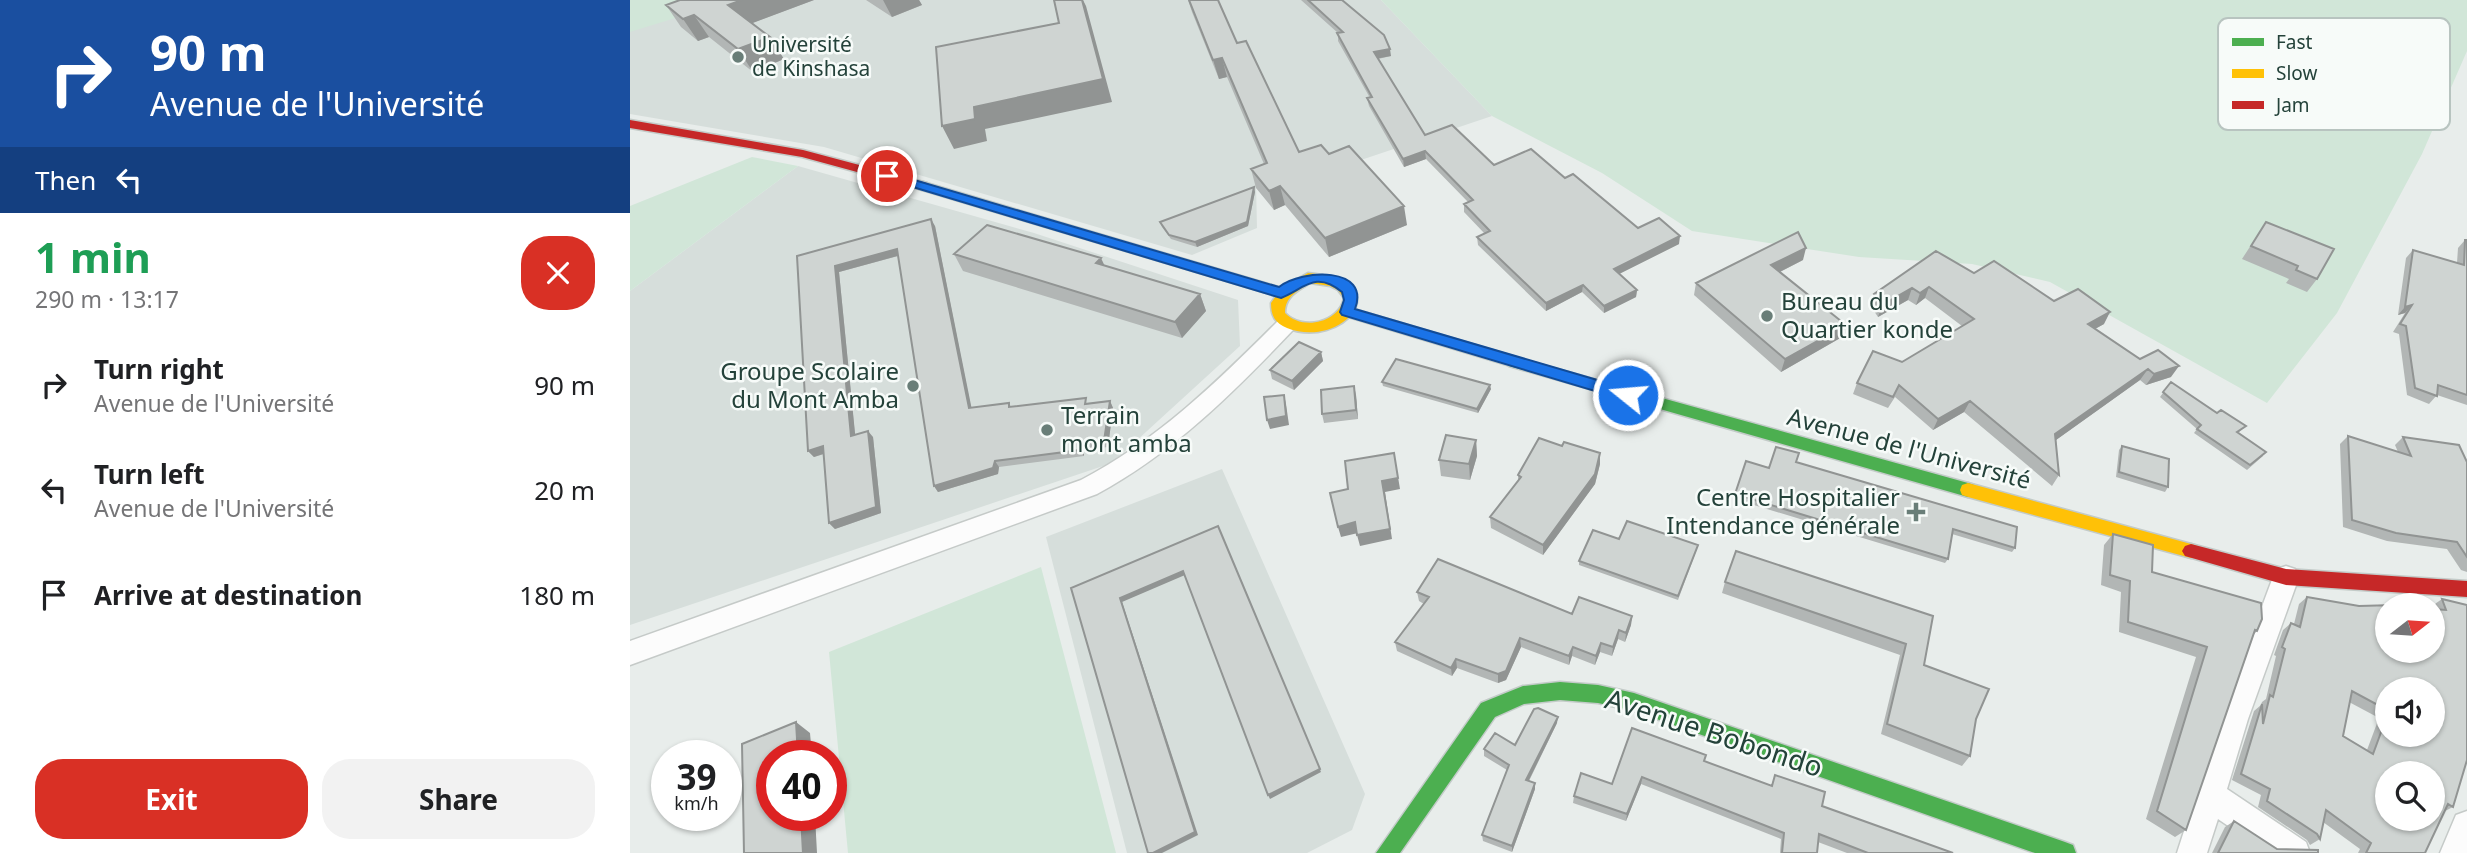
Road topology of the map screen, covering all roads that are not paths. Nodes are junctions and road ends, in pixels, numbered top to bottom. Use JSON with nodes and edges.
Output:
{"nodes":[{"id":1,"x":630,"y":124,"type":"edge"},
{"id":2,"x":1281,"y":293,"type":"junction"},
{"id":3,"x":1347,"y":312,"type":"junction"},
{"id":4,"x":1286,"y":325,"type":"junction"},
{"id":5,"x":2286,"y":577,"type":"junction"},
{"id":6,"x":2467,"y":589,"type":"edge"},
{"id":7,"x":630,"y":653,"type":"edge"},
{"id":8,"x":2209,"y":795,"type":"junction"},
{"id":9,"x":2467,"y":826,"type":"edge"},
{"id":10,"x":1394,"y":851,"type":"edge"},
{"id":11,"x":2065,"y":853,"type":"edge"},
{"id":12,"x":2192,"y":853,"type":"edge"},
{"id":13,"x":2295,"y":853,"type":"edge"},
{"id":14,"x":2455,"y":853,"type":"edge"}],
"edges":[{"from":1,"to":2,"type":"street"},
{"from":2,"to":3,"type":"street"},
{"from":2,"to":4,"type":"street"},
{"from":3,"to":4,"type":"street"},
{"from":3,"to":5,"type":"street","name":"Avenue de l'Université"},
{"from":4,"to":7,"type":"street"},
{"from":5,"to":6,"type":"street","name":"Avenue de l'Université"},
{"from":5,"to":8,"type":"street"},
{"from":8,"to":12,"type":"street"},
{"from":8,"to":13,"type":"street"},
{"from":9,"to":14,"type":"street"},
{"from":10,"to":11,"type":"street","name":"Avenue Bobondo"}]}
